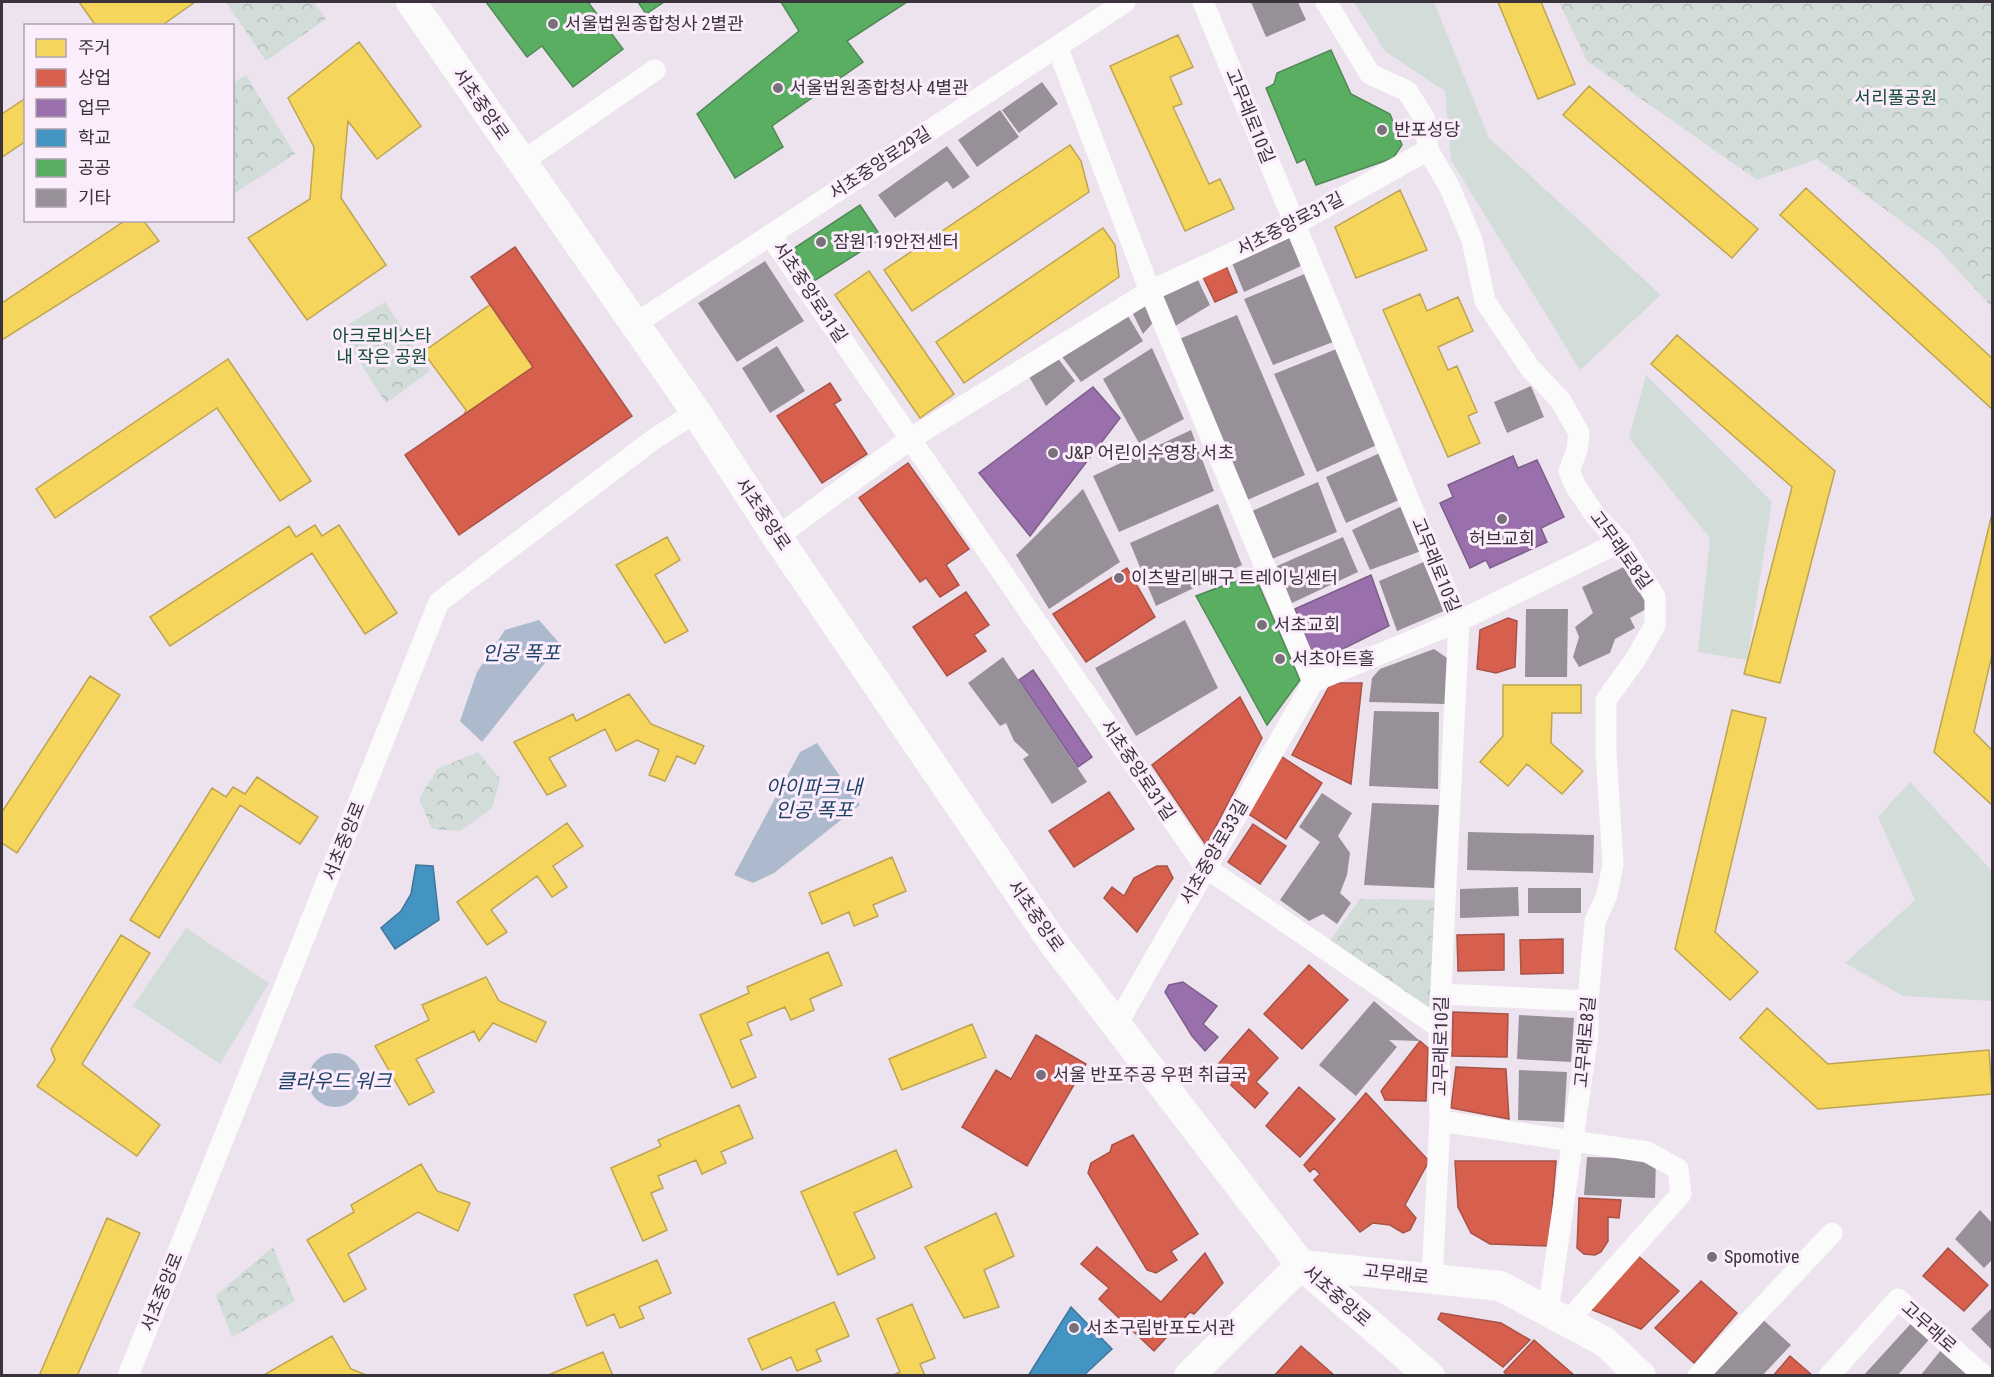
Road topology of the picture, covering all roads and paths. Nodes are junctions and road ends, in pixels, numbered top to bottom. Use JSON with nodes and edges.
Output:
{"nodes":[{"id":1,"x":411,"y":2,"type":"edge"},
{"id":2,"x":1125,"y":2,"type":"edge"},
{"id":3,"x":1203,"y":2,"type":"edge"},
{"id":4,"x":1326,"y":2,"type":"edge"},
{"id":5,"x":1057,"y":46,"type":"junction"},
{"id":6,"x":655,"y":70,"type":"dead end"},
{"id":7,"x":1428,"y":150,"type":"junction"},
{"id":8,"x":523,"y":161,"type":"junction"},
{"id":9,"x":1295,"y":224,"type":"junction"},
{"id":10,"x":770,"y":234,"type":"junction"},
{"id":11,"x":1150,"y":291,"type":"junction"},
{"id":12,"x":635,"y":324,"type":"junction"},
{"id":13,"x":696,"y":412,"type":"junction"},
{"id":14,"x":910,"y":439,"type":"junction"},
{"id":15,"x":777,"y":537,"type":"junction"},
{"id":16,"x":1620,"y":542,"type":"junction"},
{"id":17,"x":1459,"y":621,"type":"junction"},
{"id":18,"x":1313,"y":682,"type":"junction"},
{"id":19,"x":1205,"y":867,"type":"junction"},
{"id":20,"x":1442,"y":994,"type":"junction"},
{"id":21,"x":1588,"y":1001,"type":"junction"},
{"id":22,"x":1117,"y":1024,"type":"junction"},
{"id":23,"x":1439,"y":1028,"type":"junction"},
{"id":24,"x":1440,"y":1121,"type":"junction"},
{"id":25,"x":1575,"y":1141,"type":"junction"},
{"id":26,"x":1832,"y":1233,"type":"dead end"},
{"id":27,"x":1301,"y":1265,"type":"junction"},
{"id":28,"x":1432,"y":1278,"type":"junction"},
{"id":29,"x":1558,"y":1317,"type":"junction"},
{"id":30,"x":128,"y":1376,"type":"edge"},
{"id":31,"x":1189,"y":1376,"type":"edge"},
{"id":32,"x":1430,"y":1376,"type":"edge"},
{"id":33,"x":1641,"y":1376,"type":"edge"},
{"id":34,"x":1698,"y":1376,"type":"edge"},
{"id":35,"x":1829,"y":1376,"type":"edge"},
{"id":36,"x":1984,"y":1376,"type":"edge"}],
"edges":[{"from":1,"to":8,"type":"main road","name":"서초중앙로"},
{"from":2,"to":5,"type":"street","name":"서초중앙로29길"},
{"from":3,"to":9,"type":"street","name":"고무래로10길"},
{"from":4,"to":7,"type":"street","name":"고무래로8길"},
{"from":5,"to":10,"type":"street","name":"서초중앙로29길"},
{"from":5,"to":11,"type":"street"},
{"from":6,"to":8,"type":"street"},
{"from":7,"to":9,"type":"street","name":"서초중앙로31길"},
{"from":7,"to":16,"type":"street","name":"고무래로8길"},
{"from":8,"to":12,"type":"main road","name":"서초중앙로"},
{"from":9,"to":11,"type":"street","name":"서초중앙로31길"},
{"from":9,"to":17,"type":"street","name":"고무래로10길"},
{"from":10,"to":12,"type":"street","name":"서초중앙로29길"},
{"from":10,"to":14,"type":"street","name":"서초중앙로31길"},
{"from":11,"to":14,"type":"street","name":"서초중앙로31길"},
{"from":11,"to":18,"type":"street"},
{"from":12,"to":13,"type":"main road","name":"서초중앙로"},
{"from":13,"to":15,"type":"main road","name":"서초중앙로"},
{"from":13,"to":30,"type":"street","name":"서초중앙로"},
{"from":14,"to":15,"type":"street","name":"서초중앙로31길"},
{"from":14,"to":19,"type":"street","name":"서초중앙로31길"},
{"from":15,"to":22,"type":"main road","name":"서초중앙로"},
{"from":16,"to":17,"type":"street"},
{"from":16,"to":21,"type":"street","name":"고무래로8길"},
{"from":17,"to":18,"type":"street"},
{"from":17,"to":20,"type":"street","name":"고무래로10길"},
{"from":18,"to":19,"type":"street","name":"서초중앙로33길"},
{"from":19,"to":22,"type":"street","name":"서초중앙로33길"},
{"from":19,"to":23,"type":"street","name":"서초중앙로31길"},
{"from":20,"to":21,"type":"street"},
{"from":20,"to":23,"type":"street","name":"고무래로10길"},
{"from":21,"to":25,"type":"street","name":"고무래로8길"},
{"from":22,"to":27,"type":"main road","name":"서초중앙로"},
{"from":23,"to":24,"type":"street","name":"고무래로10길"},
{"from":24,"to":25,"type":"street"},
{"from":24,"to":28,"type":"street","name":"고무래로10길"},
{"from":25,"to":29,"type":"street","name":"고무래로8길"},
{"from":25,"to":29,"type":"street"},
{"from":26,"to":34,"type":"street"},
{"from":27,"to":28,"type":"main road","name":"고무래로"},
{"from":27,"to":31,"type":"main road"},
{"from":27,"to":32,"type":"main road","name":"서초중앙로"},
{"from":28,"to":29,"type":"main road","name":"고무래로"},
{"from":29,"to":33,"type":"main road","name":"고무래로"},
{"from":35,"to":36,"type":"street","name":"고무래로"}]}
